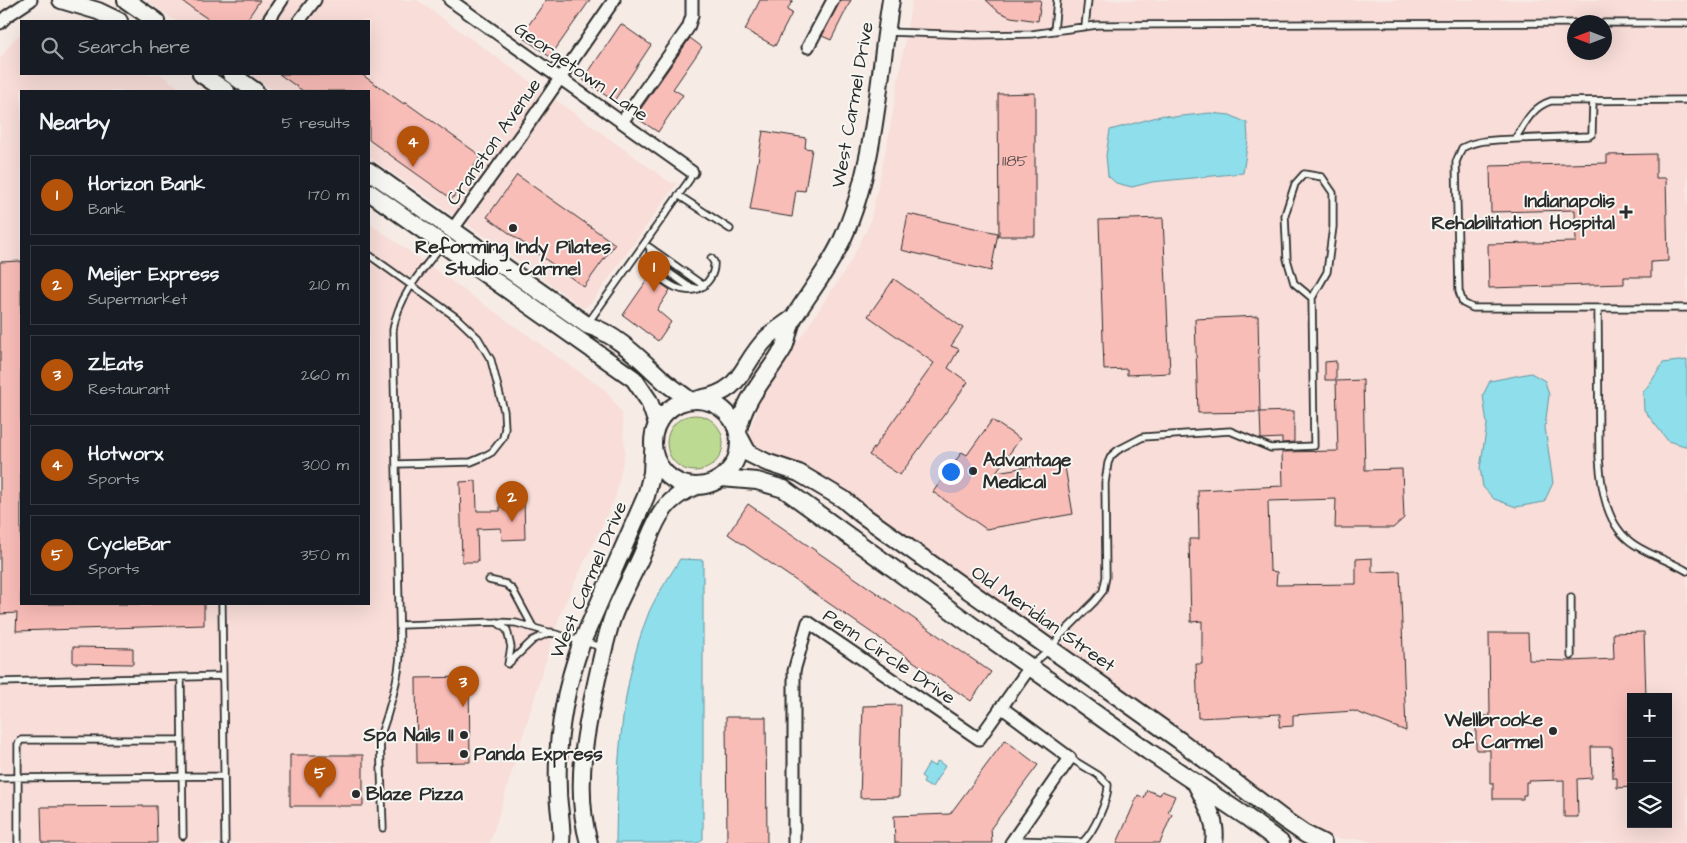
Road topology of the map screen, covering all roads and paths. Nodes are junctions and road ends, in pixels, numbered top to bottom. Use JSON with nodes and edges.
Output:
{"nodes":[{"id":1,"x":31,"y":0,"type":"edge"},
{"id":2,"x":61,"y":0,"type":"edge"},
{"id":3,"x":126,"y":0,"type":"edge"},
{"id":4,"x":282,"y":0,"type":"edge"},
{"id":5,"x":315,"y":0,"type":"edge"},
{"id":6,"x":450,"y":0,"type":"edge"},
{"id":7,"x":614,"y":0,"type":"edge"},
{"id":8,"x":692,"y":0,"type":"edge"},
{"id":9,"x":833,"y":0,"type":"edge"},
{"id":10,"x":891,"y":0,"type":"edge"},
{"id":11,"x":1057,"y":0,"type":"edge"},
{"id":12,"x":1088,"y":0,"type":"edge"},
{"id":13,"x":117,"y":20,"type":"edge"},
{"id":14,"x":155,"y":20,"type":"edge"},
{"id":15,"x":269,"y":20,"type":"edge"},
{"id":16,"x":300,"y":20,"type":"edge"},
{"id":17,"x":0,"y":23,"type":"edge"},
{"id":18,"x":1567,"y":23,"type":"edge"},
{"id":19,"x":1612,"y":23,"type":"edge"},
{"id":20,"x":1687,"y":23,"type":"edge"},
{"id":21,"x":1085,"y":26,"type":"junction"},
{"id":22,"x":1054,"y":31,"type":"junction"},
{"id":23,"x":886,"y":32,"type":"junction"},
{"id":24,"x":808,"y":47,"type":"dead end"},
{"id":25,"x":202,"y":75,"type":"edge"},
{"id":26,"x":239,"y":76,"type":"edge"},
{"id":27,"x":560,"y":79,"type":"junction"},
{"id":28,"x":225,"y":90,"type":"edge"},
{"id":29,"x":254,"y":90,"type":"edge"},
{"id":30,"x":1593,"y":100,"type":"junction"},
{"id":31,"x":1687,"y":100,"type":"edge"},
{"id":32,"x":622,"y":122,"type":"junction"},
{"id":33,"x":1515,"y":139,"type":"junction"},
{"id":34,"x":370,"y":172,"type":"edge"},
{"id":35,"x":692,"y":172,"type":"joint"},
{"id":36,"x":370,"y":193,"type":"edge"},
{"id":37,"x":678,"y":195,"type":"junction"},
{"id":38,"x":730,"y":229,"type":"dead end"},
{"id":39,"x":448,"y":237,"type":"junction"},
{"id":40,"x":644,"y":243,"type":"junction"},
{"id":41,"x":650,"y":248,"type":"junction"},
{"id":42,"x":370,"y":256,"type":"edge"},
{"id":43,"x":711,"y":258,"type":"dead end"},
{"id":44,"x":412,"y":285,"type":"junction"},
{"id":45,"x":701,"y":288,"type":"junction"},
{"id":46,"x":1312,"y":298,"type":"junction"},
{"id":47,"x":1598,"y":308,"type":"junction"},
{"id":48,"x":1687,"y":308,"type":"edge"},
{"id":49,"x":792,"y":320,"type":"junction"},
{"id":50,"x":587,"y":325,"type":"junction"},
{"id":51,"x":694,"y":399,"type":"junction"},
{"id":52,"x":656,"y":424,"type":"junction"},
{"id":53,"x":738,"y":434,"type":"junction"},
{"id":54,"x":653,"y":452,"type":"junction"},
{"id":55,"x":397,"y":464,"type":"junction"},
{"id":56,"x":721,"y":478,"type":"junction"},
{"id":57,"x":697,"y":486,"type":"junction"},
{"id":58,"x":1687,"y":571,"type":"edge"},
{"id":59,"x":489,"y":580,"type":"dead end"},
{"id":60,"x":1571,"y":597,"type":"dead end"},
{"id":61,"x":222,"y":605,"type":"edge"},
{"id":62,"x":497,"y":622,"type":"junction"},
{"id":63,"x":401,"y":625,"type":"junction"},
{"id":64,"x":533,"y":626,"type":"junction"},
{"id":65,"x":551,"y":632,"type":"junction"},
{"id":66,"x":582,"y":642,"type":"junction"},
{"id":67,"x":604,"y":648,"type":"junction"},
{"id":68,"x":1050,"y":649,"type":"junction"},
{"id":69,"x":1571,"y":656,"type":"dead end"},
{"id":70,"x":1030,"y":666,"type":"junction"},
{"id":71,"x":223,"y":676,"type":"junction"},
{"id":72,"x":181,"y":677,"type":"junction"},
{"id":73,"x":0,"y":682,"type":"edge"},
{"id":74,"x":1001,"y":707,"type":"junction"},
{"id":75,"x":182,"y":740,"type":"junction"},
{"id":76,"x":1070,"y":758,"type":"junction"},
{"id":77,"x":224,"y":776,"type":"junction"},
{"id":78,"x":182,"y":777,"type":"junction"},
{"id":79,"x":0,"y":778,"type":"edge"},
{"id":80,"x":18,"y":778,"type":"junction"},
{"id":81,"x":1195,"y":782,"type":"junction"},
{"id":82,"x":383,"y":828,"type":"dead end"},
{"id":83,"x":183,"y":836,"type":"dead end"},
{"id":84,"x":1012,"y":841,"type":"edge"},
{"id":85,"x":18,"y":842,"type":"dead end"},
{"id":86,"x":225,"y":843,"type":"edge"},
{"id":87,"x":561,"y":843,"type":"edge"},
{"id":88,"x":589,"y":843,"type":"edge"},
{"id":89,"x":794,"y":843,"type":"edge"},
{"id":90,"x":1214,"y":843,"type":"edge"},
{"id":91,"x":1280,"y":843,"type":"edge"},
{"id":92,"x":1323,"y":843,"type":"edge"}],
"edges":[{"from":1,"to":17,"type":"street"},
{"from":2,"to":13,"type":"main road"},
{"from":3,"to":14,"type":"main road"},
{"from":4,"to":15,"type":"street"},
{"from":5,"to":16,"type":"street"},
{"from":6,"to":27,"type":"street","name":"Georgetown Lane"},
{"from":7,"to":27,"type":"street","name":"Cranston Avenue"},
{"from":8,"to":32,"type":"street"},
{"from":9,"to":24,"type":"street"},
{"from":10,"to":23,"type":"main road","name":"West Carmel Drive"},
{"from":11,"to":22,"type":"lane"},
{"from":12,"to":21,"type":"lane"},
{"from":18,"to":21,"type":"lane"},
{"from":19,"to":20,"type":"lane"},
{"from":21,"to":22,"type":"lane"},
{"from":22,"to":23,"type":"lane"},
{"from":23,"to":49,"type":"main road","name":"West Carmel Drive"},
{"from":25,"to":28,"type":"main road"},
{"from":26,"to":29,"type":"main road"},
{"from":27,"to":32,"type":"street","name":"Georgetown Lane"},
{"from":27,"to":39,"type":"street","name":"Cranston Avenue"},
{"from":30,"to":31,"type":"lane"},
{"from":30,"to":33,"type":"lane"},
{"from":30,"to":33,"type":"lane"},
{"from":32,"to":35,"type":"street","name":"Georgetown Lane"},
{"from":33,"to":47,"type":"lane"},
{"from":34,"to":39,"type":"main road"},
{"from":35,"to":37,"type":"lane"},
{"from":36,"to":39,"type":"main road"},
{"from":37,"to":38,"type":"lane"},
{"from":37,"to":40,"type":"lane"},
{"from":39,"to":44,"type":"lane"},
{"from":39,"to":50,"type":"main road"},
{"from":39,"to":52,"type":"main road"},
{"from":40,"to":41,"type":"lane"},
{"from":40,"to":50,"type":"lane"},
{"from":41,"to":45,"type":"lane"},
{"from":41,"to":45,"type":"lane"},
{"from":42,"to":44,"type":"lane"},
{"from":43,"to":45,"type":"lane"},
{"from":44,"to":55,"type":"lane"},
{"from":44,"to":55,"type":"lane"},
{"from":46,"to":46,"type":"lane"},
{"from":46,"to":68,"type":"lane"},
{"from":47,"to":48,"type":"lane"},
{"from":47,"to":58,"type":"lane"},
{"from":49,"to":51,"type":"main road","name":"West Carmel Drive"},
{"from":49,"to":53,"type":"main road","name":"West Carmel Drive"},
{"from":50,"to":51,"type":"main road"},
{"from":51,"to":52,"type":"main road"},
{"from":51,"to":53,"type":"main road"},
{"from":52,"to":54,"type":"main road"},
{"from":53,"to":56,"type":"main road"},
{"from":53,"to":68,"type":"main road","name":"Old Meridian Street"},
{"from":54,"to":57,"type":"main road"},
{"from":54,"to":66,"type":"main road","name":"West Carmel Drive"},
{"from":55,"to":63,"type":"lane"},
{"from":56,"to":57,"type":"main road"},
{"from":56,"to":70,"type":"main road"},
{"from":57,"to":67,"type":"main road","name":"West Carmel Drive"},
{"from":59,"to":64,"type":"lane"},
{"from":60,"to":69,"type":"lane"},
{"from":61,"to":71,"type":"lane"},
{"from":62,"to":63,"type":"lane"},
{"from":62,"to":64,"type":"lane"},
{"from":62,"to":65,"type":"lane"},
{"from":63,"to":82,"type":"lane"},
{"from":64,"to":65,"type":"lane"},
{"from":65,"to":66,"type":"lane"},
{"from":66,"to":67,"type":"lane"},
{"from":66,"to":87,"type":"main road","name":"West Carmel Drive"},
{"from":67,"to":88,"type":"main road","name":"West Carmel Drive"},
{"from":68,"to":70,"type":"lane"},
{"from":68,"to":92,"type":"main road","name":"Old Meridian Street"},
{"from":70,"to":74,"type":"street","name":"Penn Circle Drive"},
{"from":70,"to":81,"type":"main road"},
{"from":71,"to":72,"type":"lane"},
{"from":71,"to":77,"type":"lane"},
{"from":72,"to":73,"type":"lane"},
{"from":72,"to":75,"type":"lane"},
{"from":74,"to":76,"type":"street"},
{"from":74,"to":89,"type":"street","name":"Penn Circle Drive"},
{"from":75,"to":78,"type":"lane"},
{"from":75,"to":80,"type":"lane"},
{"from":76,"to":84,"type":"street"},
{"from":76,"to":84,"type":"lane"},
{"from":77,"to":78,"type":"lane"},
{"from":77,"to":86,"type":"lane"},
{"from":78,"to":80,"type":"lane"},
{"from":78,"to":83,"type":"lane"},
{"from":79,"to":80,"type":"lane"},
{"from":80,"to":85,"type":"lane"},
{"from":81,"to":90,"type":"main road"},
{"from":81,"to":91,"type":"main road"}]}
